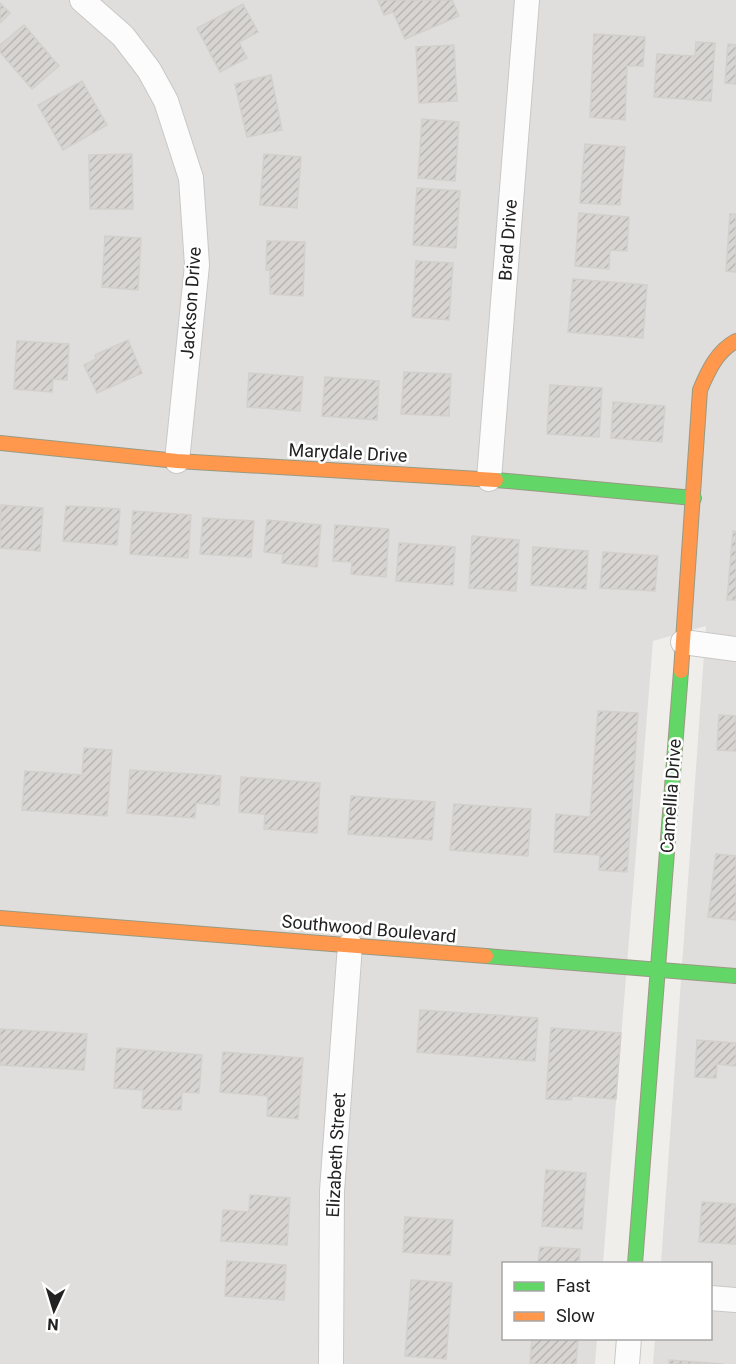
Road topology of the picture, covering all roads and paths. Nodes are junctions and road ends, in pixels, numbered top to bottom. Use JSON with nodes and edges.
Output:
{"nodes":[{"id":1,"x":82,"y":0,"type":"edge"},
{"id":2,"x":527,"y":0,"type":"edge"},
{"id":3,"x":736,"y":341,"type":"edge"},
{"id":4,"x":0,"y":443,"type":"edge"},
{"id":5,"x":177,"y":461,"type":"junction"},
{"id":6,"x":489,"y":479,"type":"junction"},
{"id":7,"x":694,"y":498,"type":"junction"},
{"id":8,"x":683,"y":642,"type":"junction"},
{"id":9,"x":736,"y":649,"type":"edge"},
{"id":10,"x":0,"y":918,"type":"edge"},
{"id":11,"x":350,"y":945,"type":"junction"},
{"id":12,"x":657,"y":970,"type":"junction"},
{"id":13,"x":736,"y":976,"type":"edge"},
{"id":14,"x":635,"y":1262,"type":"edge"},
{"id":15,"x":712,"y":1298,"type":"edge"},
{"id":16,"x":736,"y":1299,"type":"edge"},
{"id":17,"x":629,"y":1340,"type":"edge"},
{"id":18,"x":331,"y":1364,"type":"edge"},
{"id":19,"x":627,"y":1364,"type":"edge"}],
"edges":[{"from":1,"to":5,"type":"street","name":"Jackson Drive"},
{"from":2,"to":6,"type":"street","name":"Brad Drive"},
{"from":3,"to":7,"type":"street","name":"Camellia Drive"},
{"from":4,"to":5,"type":"street","name":"Marydale Drive"},
{"from":5,"to":6,"type":"street","name":"Marydale Drive"},
{"from":6,"to":7,"type":"street","name":"Marydale Drive"},
{"from":7,"to":8,"type":"street","name":"Camellia Drive"},
{"from":8,"to":9,"type":"street"},
{"from":8,"to":12,"type":"street","name":"Camellia Drive"},
{"from":10,"to":11,"type":"street","name":"Southwood Boulevard"},
{"from":11,"to":12,"type":"street","name":"Southwood Boulevard"},
{"from":11,"to":18,"type":"street","name":"Elizabeth Street"},
{"from":12,"to":13,"type":"street","name":"Southwood Boulevard"},
{"from":12,"to":14,"type":"street","name":"Camellia Drive"},
{"from":15,"to":16,"type":"street"},
{"from":17,"to":19,"type":"street"}]}
